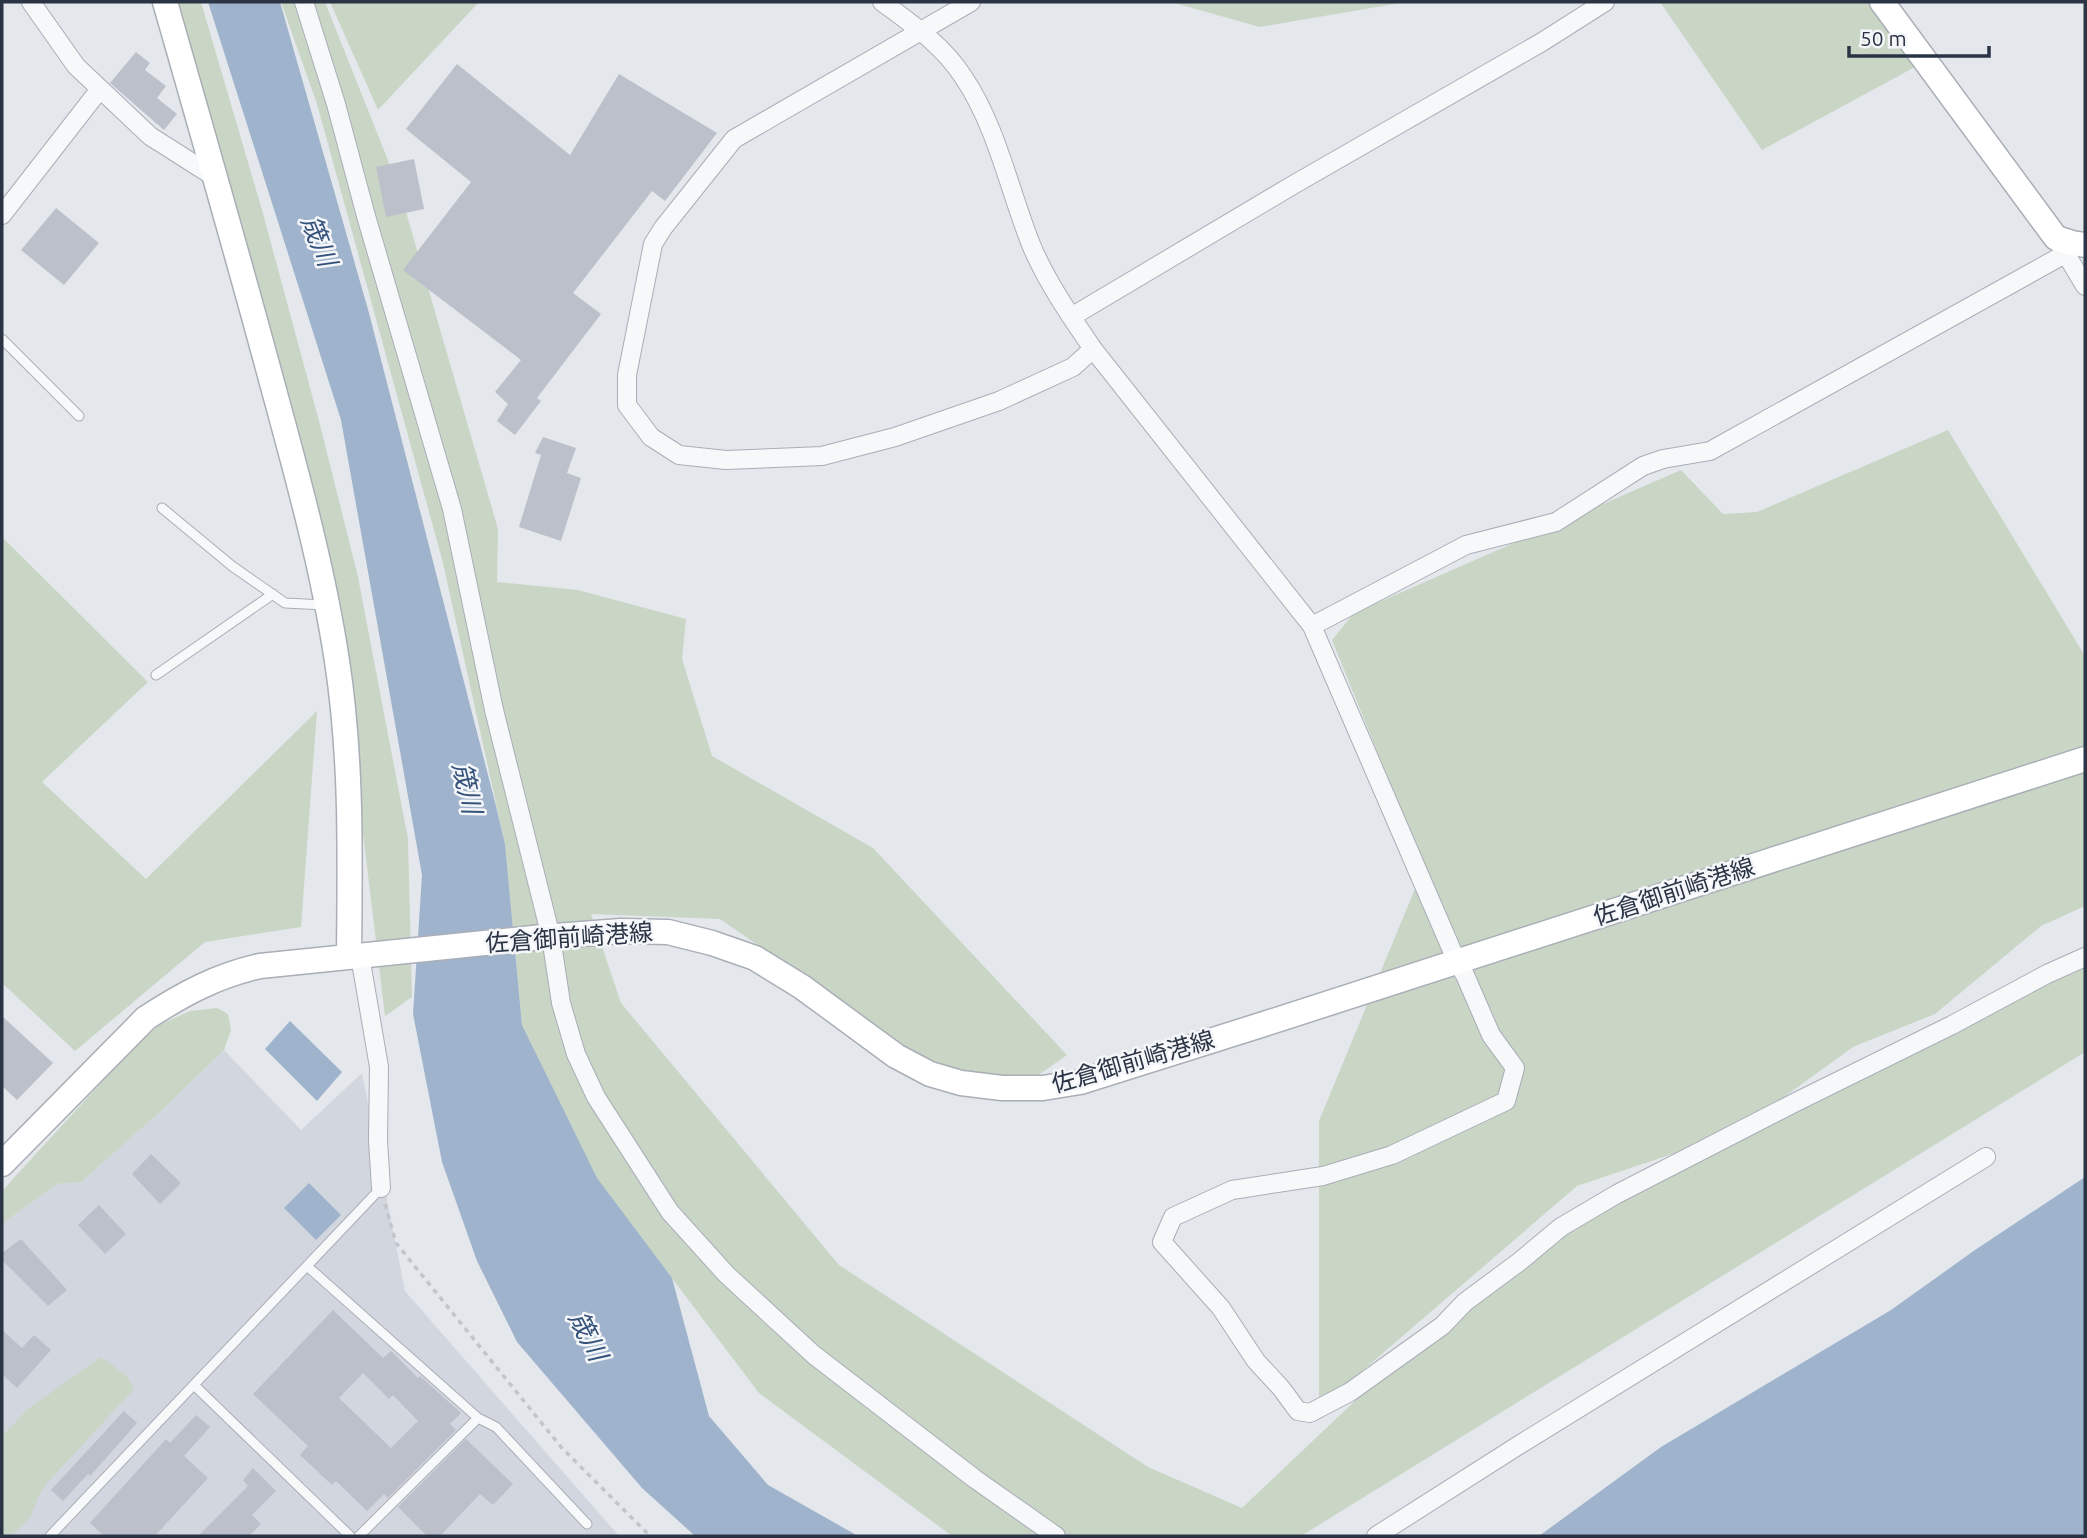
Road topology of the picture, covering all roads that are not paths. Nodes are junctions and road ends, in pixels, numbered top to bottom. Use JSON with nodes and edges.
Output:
{"nodes":[{"id":1,"x":31,"y":2,"type":"edge"},
{"id":2,"x":165,"y":2,"type":"edge"},
{"id":3,"x":303,"y":2,"type":"edge"},
{"id":4,"x":882,"y":2,"type":"edge"},
{"id":5,"x":971,"y":2,"type":"edge"},
{"id":6,"x":1605,"y":2,"type":"edge"},
{"id":7,"x":1882,"y":2,"type":"edge"},
{"id":8,"x":921,"y":32,"type":"junction"},
{"id":9,"x":100,"y":89,"type":"junction"},
{"id":10,"x":216,"y":178,"type":"junction"},
{"id":11,"x":2,"y":215,"type":"edge"},
{"id":12,"x":2069,"y":245,"type":"edge"},
{"id":13,"x":2085,"y":286,"type":"edge"},
{"id":14,"x":1072,"y":317,"type":"junction"},
{"id":15,"x":2,"y":339,"type":"edge"},
{"id":16,"x":1093,"y":349,"type":"junction"},
{"id":17,"x":79,"y":416,"type":"dead end"},
{"id":18,"x":162,"y":508,"type":"dead end"},
{"id":19,"x":272,"y":594,"type":"junction"},
{"id":20,"x":327,"y":605,"type":"junction"},
{"id":21,"x":1312,"y":626,"type":"junction"},
{"id":22,"x":156,"y":675,"type":"dead end"},
{"id":23,"x":2085,"y":759,"type":"edge"},
{"id":24,"x":547,"y":937,"type":"junction"},
{"id":25,"x":355,"y":956,"type":"junction"},
{"id":26,"x":2085,"y":957,"type":"edge"},
{"id":27,"x":1457,"y":962,"type":"junction"},
{"id":28,"x":1986,"y":1157,"type":"dead end"},
{"id":29,"x":2,"y":1164,"type":"edge"},
{"id":30,"x":381,"y":1188,"type":"joint"},
{"id":31,"x":307,"y":1266,"type":"junction"},
{"id":32,"x":194,"y":1385,"type":"junction"},
{"id":33,"x":478,"y":1418,"type":"junction"},
{"id":34,"x":587,"y":1524,"type":"dead end"},
{"id":35,"x":50,"y":1536,"type":"edge"},
{"id":36,"x":350,"y":1536,"type":"edge"},
{"id":37,"x":359,"y":1536,"type":"edge"},
{"id":38,"x":1056,"y":1536,"type":"edge"},
{"id":39,"x":1376,"y":1536,"type":"edge"}],
"edges":[{"from":1,"to":9,"type":"street"},
{"from":2,"to":10,"type":"main road"},
{"from":3,"to":24,"type":"street"},
{"from":4,"to":8,"type":"street"},
{"from":5,"to":8,"type":"street"},
{"from":6,"to":14,"type":"street"},
{"from":7,"to":12,"type":"main road"},
{"from":8,"to":14,"type":"street"},
{"from":8,"to":16,"type":"street"},
{"from":9,"to":10,"type":"street"},
{"from":9,"to":11,"type":"street"},
{"from":10,"to":20,"type":"main road"},
{"from":12,"to":13,"type":"street"},
{"from":12,"to":21,"type":"street"},
{"from":14,"to":16,"type":"street"},
{"from":15,"to":17,"type":"lane"},
{"from":16,"to":21,"type":"street"},
{"from":18,"to":19,"type":"lane"},
{"from":19,"to":20,"type":"lane"},
{"from":19,"to":22,"type":"lane"},
{"from":20,"to":25,"type":"main road"},
{"from":21,"to":27,"type":"street"},
{"from":23,"to":27,"type":"main road","name":"佐倉御前崎港線"},
{"from":24,"to":25,"type":"main road","name":"佐倉御前崎港線"},
{"from":24,"to":27,"type":"main road","name":"佐倉御前崎港線"},
{"from":24,"to":38,"type":"street"},
{"from":25,"to":29,"type":"main road","name":"佐倉御前崎港線"},
{"from":25,"to":30,"type":"street"},
{"from":26,"to":27,"type":"street"},
{"from":28,"to":39,"type":"street"},
{"from":30,"to":31,"type":"lane"},
{"from":31,"to":32,"type":"lane"},
{"from":31,"to":33,"type":"lane"},
{"from":32,"to":35,"type":"lane"},
{"from":32,"to":36,"type":"lane"},
{"from":33,"to":34,"type":"lane"},
{"from":33,"to":37,"type":"lane"}]}
